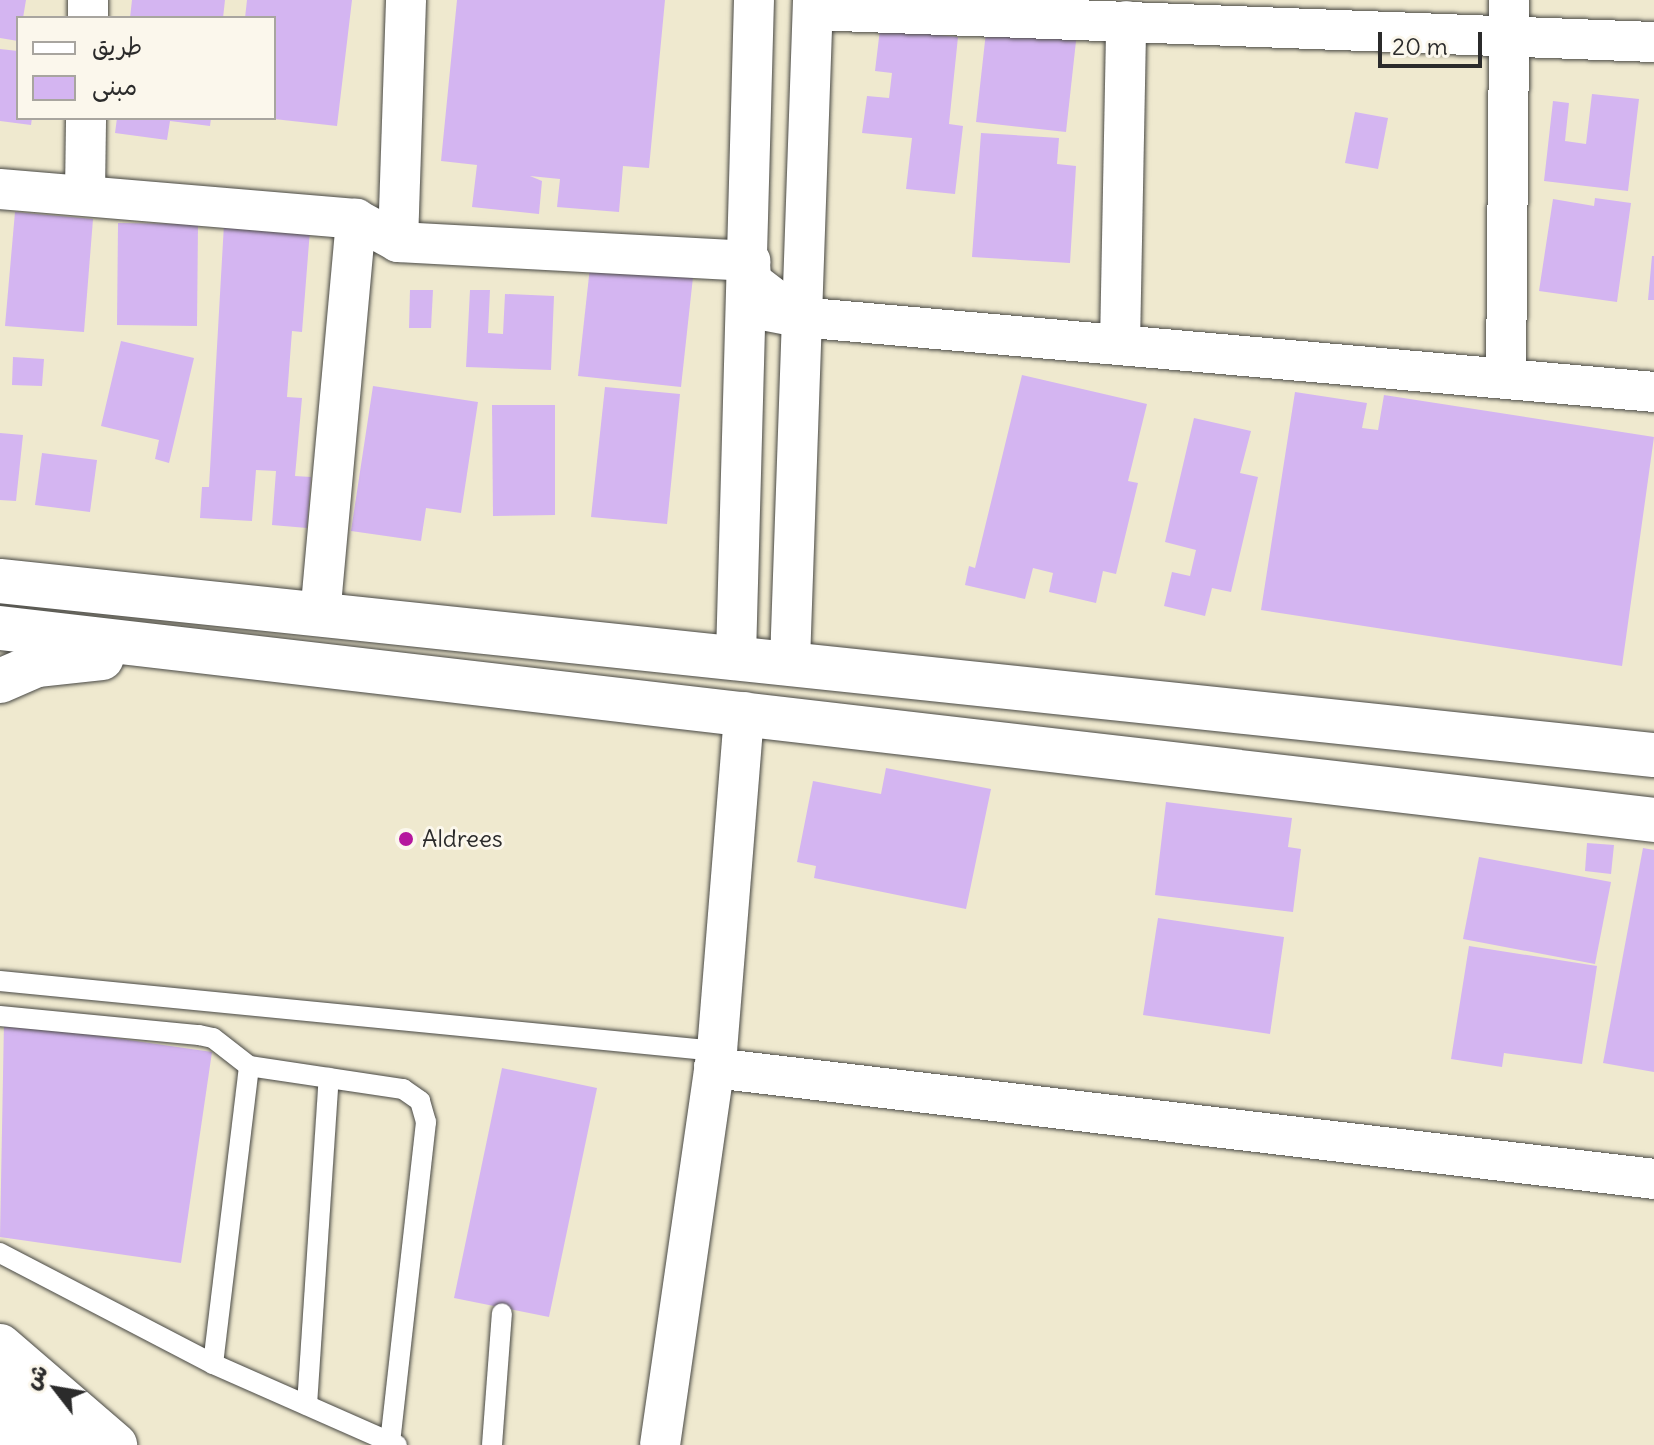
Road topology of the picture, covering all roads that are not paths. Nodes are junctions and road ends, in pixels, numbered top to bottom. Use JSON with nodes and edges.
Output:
{"nodes":[{"id":1,"x":406,"y":0,"type":"edge"},
{"id":2,"x":754,"y":0,"type":"edge"},
{"id":3,"x":813,"y":5,"type":"edge"},
{"id":4,"x":1508,"y":18,"type":"edge"},
{"id":5,"x":1126,"y":21,"type":"junction"},
{"id":6,"x":1654,"y":42,"type":"edge"},
{"id":7,"x":86,"y":120,"type":"edge"},
{"id":8,"x":0,"y":189,"type":"edge"},
{"id":9,"x":85,"y":193,"type":"junction"},
{"id":10,"x":356,"y":219,"type":"junction"},
{"id":11,"x":398,"y":242,"type":"junction"},
{"id":12,"x":750,"y":261,"type":"junction"},
{"id":13,"x":747,"y":307,"type":"junction"},
{"id":14,"x":799,"y":317,"type":"junction"},
{"id":15,"x":1120,"y":345,"type":"junction"},
{"id":16,"x":1506,"y":379,"type":"junction"},
{"id":17,"x":1654,"y":392,"type":"edge"},
{"id":18,"x":0,"y":581,"type":"edge"},
{"id":19,"x":320,"y":616,"type":"junction"},
{"id":20,"x":0,"y":628,"type":"edge"},
{"id":21,"x":185,"y":649,"type":"junction"},
{"id":22,"x":736,"y":656,"type":"junction"},
{"id":23,"x":790,"y":662,"type":"junction"},
{"id":24,"x":0,"y":681,"type":"edge"},
{"id":25,"x":744,"y":712,"type":"junction"},
{"id":26,"x":1654,"y":755,"type":"edge"},
{"id":27,"x":1654,"y":820,"type":"edge"},
{"id":28,"x":0,"y":981,"type":"edge"},
{"id":29,"x":216,"y":1002,"type":"junction"},
{"id":30,"x":0,"y":1016,"type":"edge"},
{"id":31,"x":213,"y":1038,"type":"junction"},
{"id":32,"x":715,"y":1060,"type":"junction"},
{"id":33,"x":249,"y":1066,"type":"junction"},
{"id":34,"x":329,"y":1078,"type":"junction"},
{"id":35,"x":1654,"y":1179,"type":"edge"},
{"id":36,"x":0,"y":1253,"type":"edge"},
{"id":37,"x":502,"y":1313,"type":"dead end"},
{"id":38,"x":0,"y":1346,"type":"edge"},
{"id":39,"x":213,"y":1364,"type":"junction"},
{"id":40,"x":0,"y":1382,"type":"edge"},
{"id":41,"x":307,"y":1405,"type":"junction"},
{"id":42,"x":0,"y":1419,"type":"edge"},
{"id":43,"x":394,"y":1443,"type":"edge"},
{"id":44,"x":33,"y":1445,"type":"edge"},
{"id":45,"x":90,"y":1445,"type":"edge"},
{"id":46,"x":115,"y":1445,"type":"edge"},
{"id":47,"x":492,"y":1445,"type":"edge"},
{"id":48,"x":660,"y":1445,"type":"edge"}],
"edges":[{"from":1,"to":11,"type":"street"},
{"from":2,"to":12,"type":"street"},
{"from":3,"to":5,"type":"street"},
{"from":3,"to":14,"type":"street"},
{"from":4,"to":5,"type":"street"},
{"from":4,"to":6,"type":"street"},
{"from":4,"to":16,"type":"street"},
{"from":5,"to":15,"type":"street"},
{"from":7,"to":9,"type":"street"},
{"from":8,"to":9,"type":"street"},
{"from":9,"to":10,"type":"street"},
{"from":10,"to":11,"type":"street"},
{"from":10,"to":19,"type":"street"},
{"from":11,"to":12,"type":"street"},
{"from":12,"to":13,"type":"street"},
{"from":12,"to":14,"type":"street"},
{"from":13,"to":14,"type":"street"},
{"from":13,"to":22,"type":"street"},
{"from":14,"to":15,"type":"street"},
{"from":14,"to":23,"type":"street"},
{"from":15,"to":16,"type":"street"},
{"from":16,"to":17,"type":"street"},
{"from":18,"to":19,"type":"main road"},
{"from":19,"to":22,"type":"main road"},
{"from":20,"to":21,"type":"main road"},
{"from":21,"to":24,"type":"main road"},
{"from":21,"to":25,"type":"main road"},
{"from":22,"to":23,"type":"main road"},
{"from":23,"to":26,"type":"main road"},
{"from":25,"to":27,"type":"main road"},
{"from":25,"to":32,"type":"street"},
{"from":28,"to":29,"type":"lane"},
{"from":29,"to":31,"type":"lane"},
{"from":29,"to":32,"type":"lane"},
{"from":30,"to":31,"type":"lane"},
{"from":31,"to":33,"type":"lane"},
{"from":32,"to":35,"type":"street"},
{"from":32,"to":48,"type":"street"},
{"from":33,"to":34,"type":"lane"},
{"from":33,"to":39,"type":"lane"},
{"from":34,"to":41,"type":"lane"},
{"from":34,"to":43,"type":"lane"},
{"from":36,"to":39,"type":"lane"},
{"from":37,"to":47,"type":"lane"},
{"from":38,"to":46,"type":"main road"},
{"from":39,"to":41,"type":"lane"},
{"from":40,"to":45,"type":"main road"},
{"from":41,"to":43,"type":"lane"},
{"from":42,"to":44,"type":"main road"}]}
